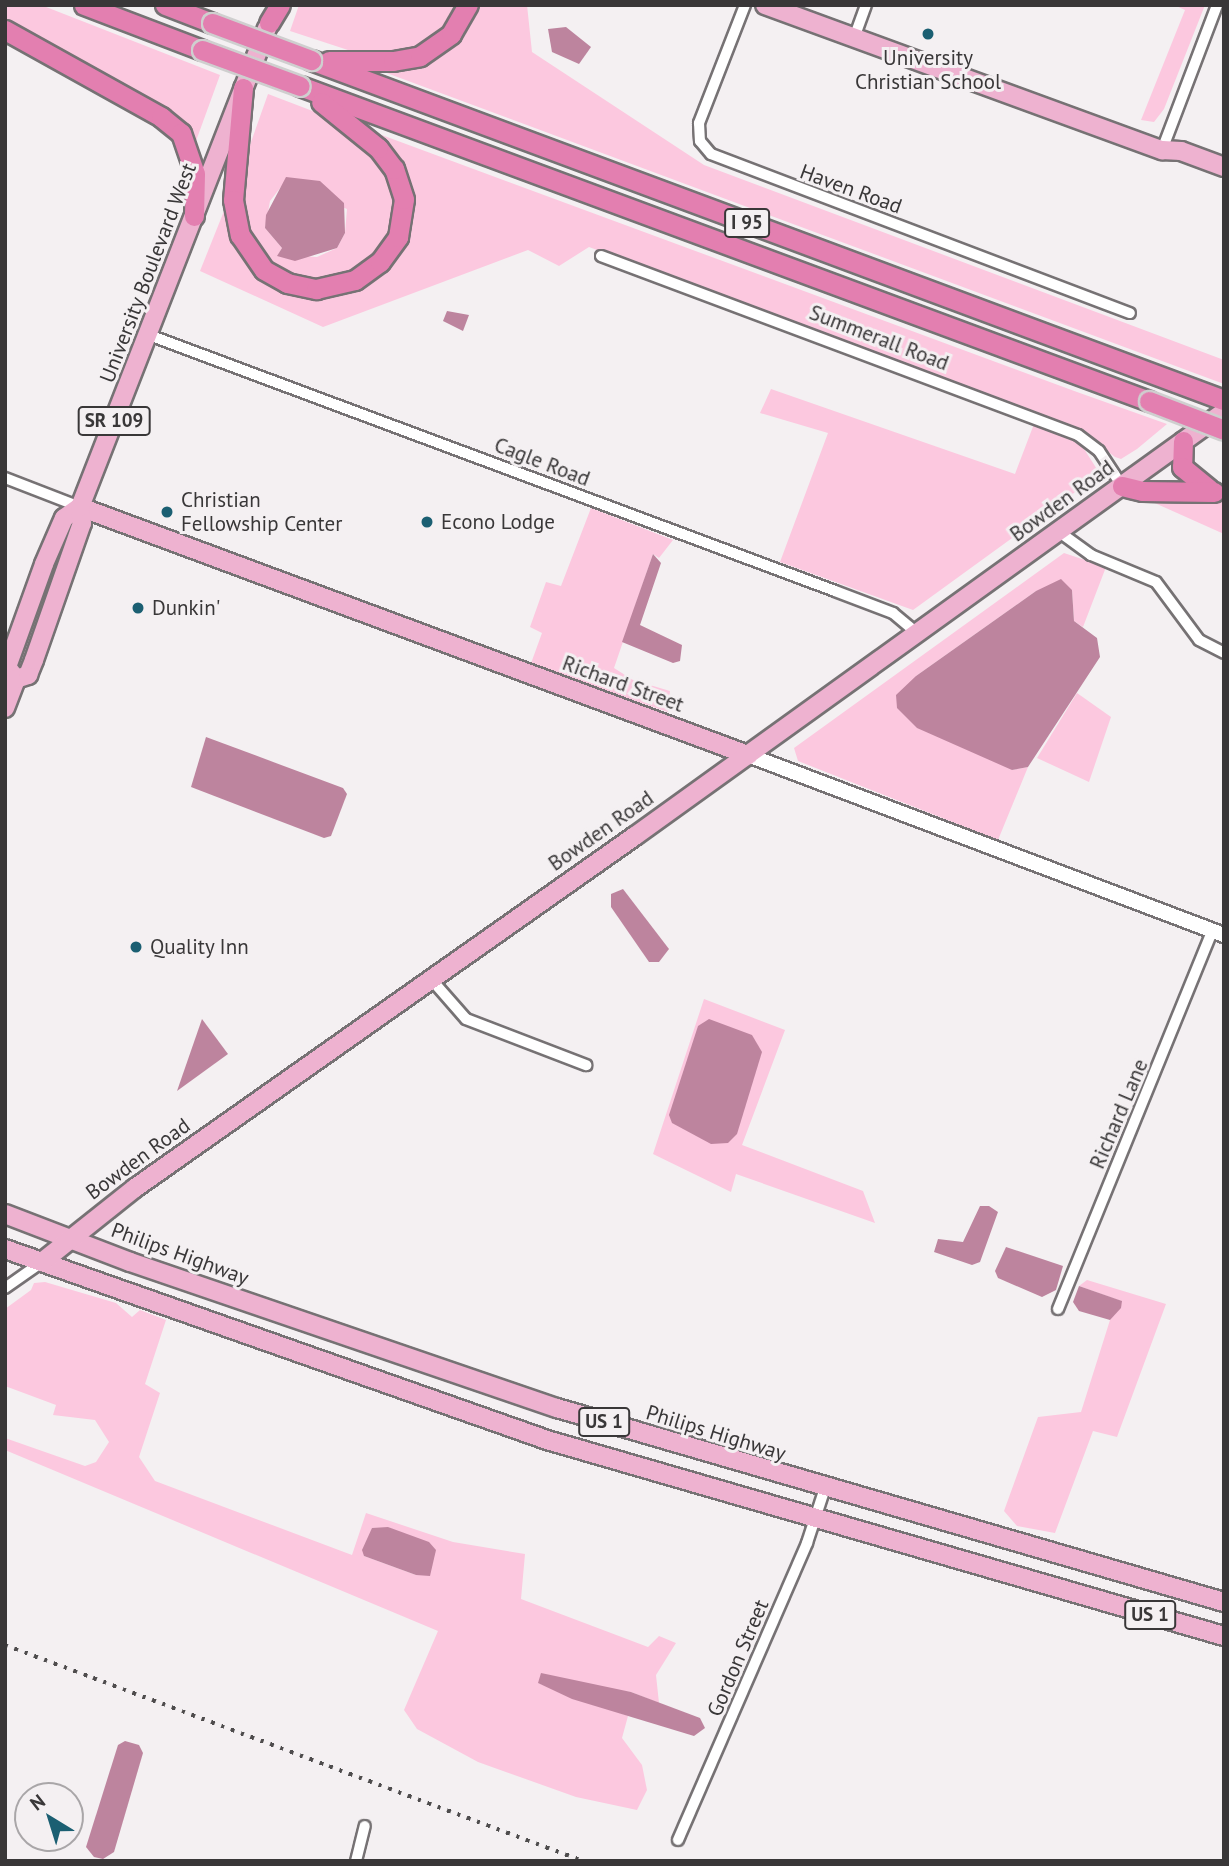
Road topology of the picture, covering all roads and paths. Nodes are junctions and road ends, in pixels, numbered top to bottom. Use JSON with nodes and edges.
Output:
{"nodes":[{"id":1,"x":84,"y":5,"type":"edge"},
{"id":2,"x":164,"y":5,"type":"edge"},
{"id":3,"x":468,"y":5,"type":"edge"},
{"id":4,"x":744,"y":5,"type":"edge"},
{"id":5,"x":765,"y":5,"type":"edge"},
{"id":6,"x":866,"y":5,"type":"edge"},
{"id":7,"x":1217,"y":5,"type":"edge"},
{"id":8,"x":275,"y":11,"type":"edge"},
{"id":9,"x":5,"y":30,"type":"edge"},
{"id":10,"x":854,"y":38,"type":"junction"},
{"id":11,"x":311,"y":60,"type":"junction"},
{"id":12,"x":300,"y":86,"type":"junction"},
{"id":13,"x":243,"y":88,"type":"junction"},
{"id":14,"x":1162,"y":150,"type":"junction"},
{"id":15,"x":1224,"y":167,"type":"edge"},
{"id":16,"x":1224,"y":178,"type":"edge"},
{"id":17,"x":194,"y":216,"type":"junction"},
{"id":18,"x":601,"y":256,"type":"dead end"},
{"id":19,"x":1130,"y":313,"type":"dead end"},
{"id":20,"x":149,"y":335,"type":"junction"},
{"id":21,"x":1224,"y":400,"type":"edge"},
{"id":22,"x":1224,"y":412,"type":"edge"},
{"id":23,"x":1224,"y":429,"type":"edge"},
{"id":24,"x":1183,"y":441,"type":"junction"},
{"id":25,"x":5,"y":478,"type":"edge"},
{"id":26,"x":1122,"y":486,"type":"junction"},
{"id":27,"x":1219,"y":494,"type":"edge"},
{"id":28,"x":80,"y":507,"type":"junction"},
{"id":29,"x":1058,"y":531,"type":"junction"},
{"id":30,"x":917,"y":633,"type":"junction"},
{"id":31,"x":1224,"y":653,"type":"edge"},
{"id":32,"x":5,"y":708,"type":"edge"},
{"id":33,"x":748,"y":755,"type":"junction"},
{"id":34,"x":1218,"y":933,"type":"edge"},
{"id":35,"x":431,"y":979,"type":"junction"},
{"id":36,"x":586,"y":1065,"type":"dead end"},
{"id":37,"x":5,"y":1214,"type":"edge"},
{"id":38,"x":68,"y":1237,"type":"junction"},
{"id":39,"x":5,"y":1249,"type":"edge"},
{"id":40,"x":42,"y":1262,"type":"junction"},
{"id":41,"x":5,"y":1288,"type":"edge"},
{"id":42,"x":1058,"y":1309,"type":"dead end"},
{"id":43,"x":472,"y":1380,"type":"junction"},
{"id":44,"x":461,"y":1412,"type":"junction"},
{"id":45,"x":825,"y":1488,"type":"junction"},
{"id":46,"x":815,"y":1520,"type":"junction"},
{"id":47,"x":1085,"y":1563,"type":"junction"},
{"id":48,"x":1148,"y":1581,"type":"junction"},
{"id":49,"x":1076,"y":1595,"type":"junction"},
{"id":50,"x":1224,"y":1602,"type":"edge"},
{"id":51,"x":1140,"y":1613,"type":"junction"},
{"id":52,"x":1224,"y":1636,"type":"edge"},
{"id":53,"x":365,"y":1826,"type":"dead end"},
{"id":54,"x":678,"y":1840,"type":"dead end"},
{"id":55,"x":356,"y":1861,"type":"edge"}],
"edges":[{"from":1,"to":12,"type":"highway","number":"I 95","bridge":true},
{"from":2,"to":11,"type":"highway","number":"I 95","bridge":true},
{"from":3,"to":11,"type":"highway"},
{"from":4,"to":19,"type":"street","name":"Haven Road"},
{"from":5,"to":10,"type":"main road"},
{"from":6,"to":10,"type":"street"},
{"from":7,"to":14,"type":"street"},
{"from":8,"to":13,"type":"main road","name":"University Boulevard West","number":"SR 109"},
{"from":9,"to":17,"type":"highway"},
{"from":10,"to":14,"type":"main road"},
{"from":11,"to":21,"type":"highway","number":"I 95"},
{"from":12,"to":13,"type":"highway"},
{"from":12,"to":23,"type":"highway","number":"I 95","bridge":true},
{"from":13,"to":17,"type":"main road","name":"University Boulevard West","number":"SR 109"},
{"from":14,"to":15,"type":"main road"},
{"from":14,"to":16,"type":"main road"},
{"from":17,"to":20,"type":"main road","name":"University Boulevard West","number":"SR 109"},
{"from":18,"to":26,"type":"street","name":"Summerall Road"},
{"from":20,"to":28,"type":"main road","name":"University Boulevard West","number":"SR 109"},
{"from":20,"to":30,"type":"street","name":"Cagle Road"},
{"from":22,"to":24,"type":"main road","name":"Bowden Road"},
{"from":24,"to":26,"type":"main road","name":"Bowden Road"},
{"from":24,"to":27,"type":"highway"},
{"from":25,"to":28,"type":"street","name":"Richard Street"},
{"from":26,"to":27,"type":"highway"},
{"from":26,"to":29,"type":"main road","name":"Bowden Road"},
{"from":28,"to":32,"type":"main road","name":"University Boulevard West","number":"SR 109"},
{"from":28,"to":33,"type":"main road","name":"Richard Street"},
{"from":29,"to":30,"type":"main road","name":"Bowden Road"},
{"from":29,"to":31,"type":"street"},
{"from":30,"to":33,"type":"main road","name":"Bowden Road"},
{"from":33,"to":34,"type":"street","name":"Richard Street"},
{"from":33,"to":35,"type":"main road","name":"Bowden Road"},
{"from":34,"to":42,"type":"street","name":"Richard Lane"},
{"from":35,"to":36,"type":"street"},
{"from":35,"to":38,"type":"main road","name":"Bowden Road"},
{"from":37,"to":38,"type":"main road","name":"Philips Highway","number":"US 1"},
{"from":38,"to":40,"type":"main road","name":"Bowden Road"},
{"from":38,"to":43,"type":"main road","name":"Philips Highway","number":"US 1"},
{"from":39,"to":40,"type":"main road","number":"US 1"},
{"from":40,"to":41,"type":"street","name":"Bowden Road"},
{"from":40,"to":44,"type":"main road","number":"US 1"},
{"from":43,"to":44,"type":"main road"},
{"from":43,"to":45,"type":"main road","name":"Philips Highway","number":"US 1"},
{"from":44,"to":46,"type":"main road","number":"US 1"},
{"from":45,"to":46,"type":"street","name":"Gordon Street"},
{"from":45,"to":47,"type":"main road","name":"Philips Highway","number":"US 1"},
{"from":46,"to":49,"type":"main road","number":"US 1"},
{"from":46,"to":54,"type":"street","name":"Gordon Street"},
{"from":47,"to":48,"type":"main road","name":"Philips Highway","number":"US 1"},
{"from":47,"to":49,"type":"main road"},
{"from":48,"to":50,"type":"main road","name":"Philips Highway","number":"US 1"},
{"from":48,"to":51,"type":"main road"},
{"from":49,"to":51,"type":"main road","number":"US 1"},
{"from":51,"to":52,"type":"main road","number":"US 1"},
{"from":53,"to":55,"type":"street"}]}
